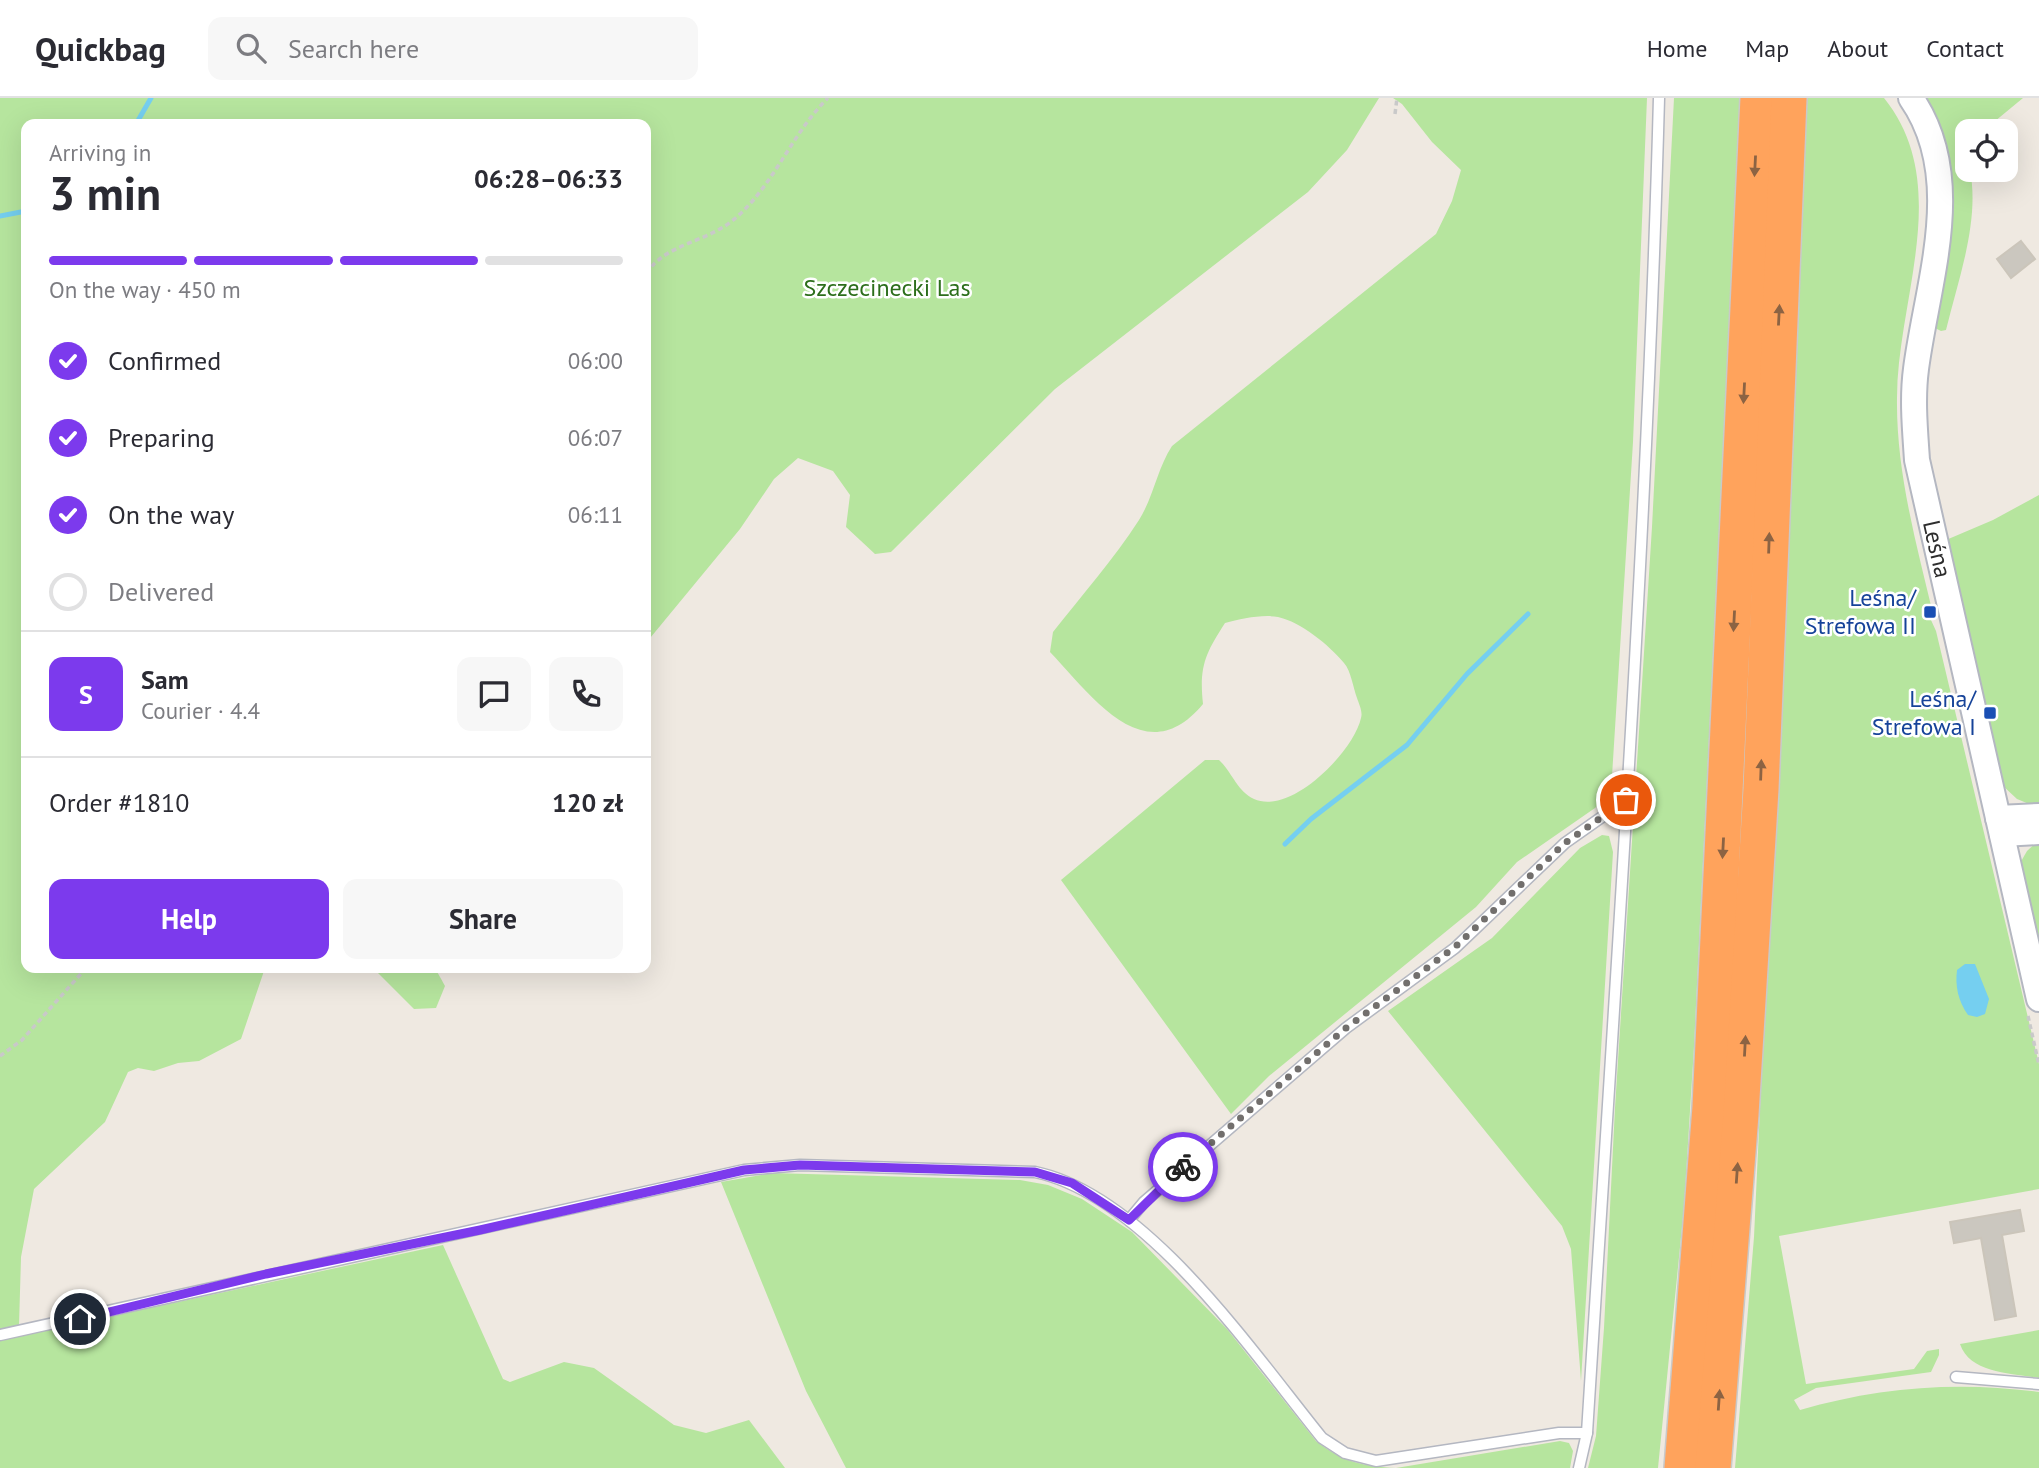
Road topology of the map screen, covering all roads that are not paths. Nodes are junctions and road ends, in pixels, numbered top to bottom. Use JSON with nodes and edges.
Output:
{"nodes":[{"id":1,"x":1659,"y":98,"type":"edge"},
{"id":2,"x":1758,"y":98,"type":"edge"},
{"id":3,"x":1789,"y":98,"type":"edge"},
{"id":4,"x":1911,"y":98,"type":"edge"},
{"id":5,"x":1626,"y":800,"type":"junction"},
{"id":6,"x":2039,"y":816,"type":"edge"},
{"id":7,"x":2000,"y":826,"type":"junction"},
{"id":8,"x":2039,"y":832,"type":"edge"},
{"id":9,"x":2039,"y":999,"type":"edge"},
{"id":10,"x":1129,"y":1220,"type":"junction"},
{"id":11,"x":0,"y":1335,"type":"edge"},
{"id":12,"x":1956,"y":1377,"type":"dead end"},
{"id":13,"x":2039,"y":1384,"type":"edge"},
{"id":14,"x":1587,"y":1433,"type":"junction"},
{"id":15,"x":1579,"y":1468,"type":"edge"},
{"id":16,"x":1682,"y":1468,"type":"edge"},
{"id":17,"x":1713,"y":1468,"type":"edge"}],
"edges":[{"from":1,"to":5,"type":"lane"},
{"from":2,"to":16,"type":"highway","one_way":true},
{"from":17,"to":3,"type":"highway","one_way":true},
{"from":4,"to":7,"type":"street","name":"Leśna"},
{"from":5,"to":10,"type":"lane"},
{"from":5,"to":14,"type":"lane"},
{"from":6,"to":7,"type":"street"},
{"from":7,"to":8,"type":"street"},
{"from":7,"to":9,"type":"street","name":"Leśna"},
{"from":10,"to":11,"type":"lane"},
{"from":10,"to":14,"type":"lane"},
{"from":12,"to":13,"type":"lane"},
{"from":14,"to":15,"type":"lane"}]}
